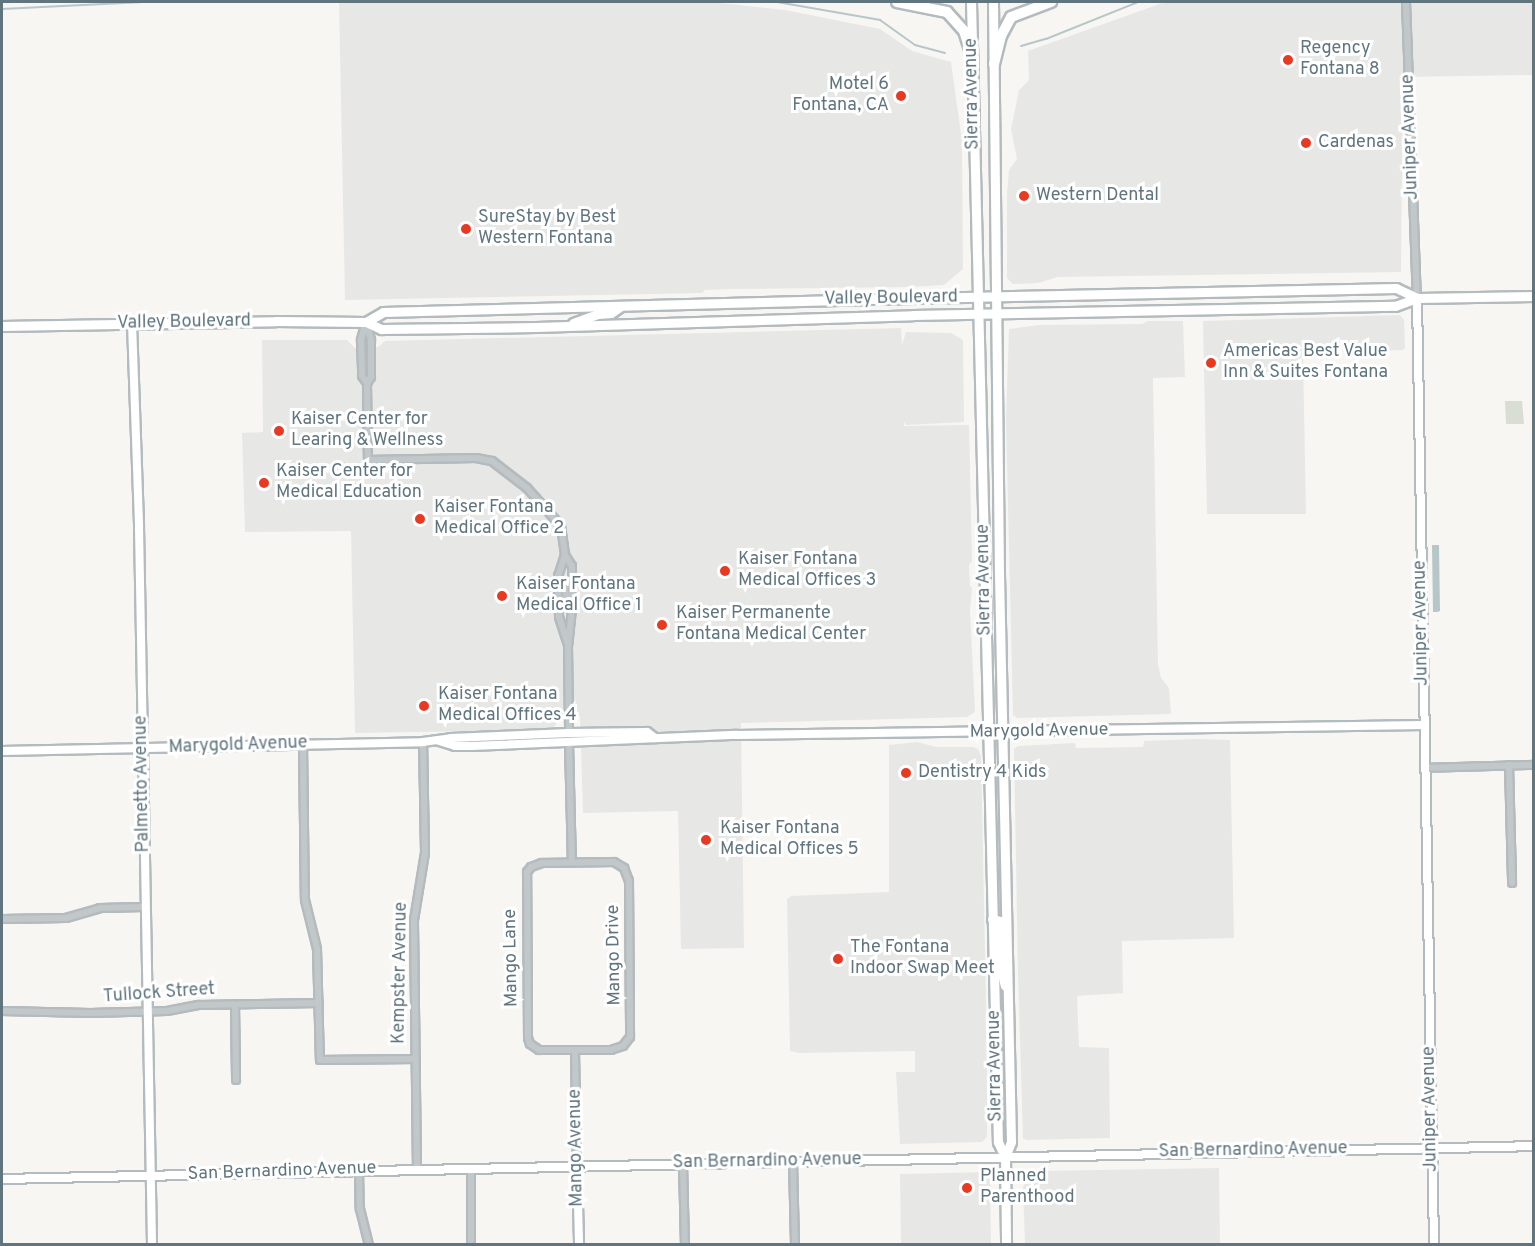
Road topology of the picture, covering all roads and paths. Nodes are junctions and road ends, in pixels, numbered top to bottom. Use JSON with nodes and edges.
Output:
{"nodes":[{"id":1,"x":897,"y":2,"type":"edge"},
{"id":2,"x":972,"y":2,"type":"edge"},
{"id":3,"x":993,"y":2,"type":"edge"},
{"id":4,"x":1051,"y":2,"type":"edge"},
{"id":5,"x":1406,"y":2,"type":"edge"},
{"id":6,"x":972,"y":55,"type":"junction"},
{"id":7,"x":994,"y":64,"type":"junction"},
{"id":8,"x":1533,"y":296,"type":"edge"},
{"id":9,"x":978,"y":298,"type":"junction"},
{"id":10,"x":997,"y":298,"type":"junction"},
{"id":11,"x":1417,"y":298,"type":"junction"},
{"id":12,"x":621,"y":306,"type":"junction"},
{"id":13,"x":980,"y":313,"type":"junction"},
{"id":14,"x":996,"y":314,"type":"junction"},
{"id":15,"x":366,"y":322,"type":"junction"},
{"id":16,"x":132,"y":323,"type":"junction"},
{"id":17,"x":2,"y":326,"type":"edge"},
{"id":18,"x":565,"y":326,"type":"junction"},
{"id":19,"x":565,"y":555,"type":"junction"},
{"id":20,"x":558,"y":582,"type":"junction"},
{"id":21,"x":572,"y":609,"type":"junction"},
{"id":22,"x":568,"y":645,"type":"junction"},
{"id":23,"x":1424,"y":725,"type":"junction"},
{"id":24,"x":569,"y":733,"type":"junction"},
{"id":25,"x":988,"y":733,"type":"junction"},
{"id":26,"x":1003,"y":733,"type":"junction"},
{"id":27,"x":655,"y":738,"type":"junction"},
{"id":28,"x":439,"y":741,"type":"junction"},
{"id":29,"x":423,"y":742,"type":"junction"},
{"id":30,"x":569,"y":743,"type":"junction"},
{"id":31,"x":303,"y":744,"type":"junction"},
{"id":32,"x":471,"y":746,"type":"junction"},
{"id":33,"x":142,"y":749,"type":"junction"},
{"id":34,"x":2,"y":751,"type":"edge"},
{"id":35,"x":1509,"y":765,"type":"junction"},
{"id":36,"x":1533,"y":765,"type":"edge"},
{"id":37,"x":1424,"y":768,"type":"junction"},
{"id":38,"x":572,"y":862,"type":"junction"},
{"id":39,"x":1512,"y":883,"type":"dead end"},
{"id":40,"x":144,"y":907,"type":"junction"},
{"id":41,"x":2,"y":919,"type":"edge"},
{"id":42,"x":992,"y":920,"type":"junction"},
{"id":43,"x":1008,"y":994,"type":"junction"},
{"id":44,"x":319,"y":1003,"type":"junction"},
{"id":45,"x":234,"y":1005,"type":"junction"},
{"id":46,"x":2,"y":1011,"type":"edge"},
{"id":47,"x":147,"y":1012,"type":"junction"},
{"id":48,"x":575,"y":1051,"type":"junction"},
{"id":49,"x":414,"y":1059,"type":"junction"},
{"id":50,"x":236,"y":1080,"type":"dead end"},
{"id":51,"x":1533,"y":1146,"type":"edge"},
{"id":52,"x":1432,"y":1148,"type":"junction"},
{"id":53,"x":1005,"y":1157,"type":"junction"},
{"id":54,"x":793,"y":1162,"type":"junction"},
{"id":55,"x":683,"y":1164,"type":"junction"},
{"id":56,"x":577,"y":1165,"type":"junction"},
{"id":57,"x":471,"y":1168,"type":"junction"},
{"id":58,"x":417,"y":1169,"type":"junction"},
{"id":59,"x":359,"y":1170,"type":"junction"},
{"id":60,"x":150,"y":1176,"type":"junction"},
{"id":61,"x":2,"y":1179,"type":"edge"},
{"id":62,"x":152,"y":1245,"type":"edge"},
{"id":63,"x":369,"y":1245,"type":"edge"},
{"id":64,"x":471,"y":1245,"type":"edge"},
{"id":65,"x":579,"y":1245,"type":"edge"},
{"id":66,"x":685,"y":1245,"type":"edge"},
{"id":67,"x":795,"y":1245,"type":"edge"},
{"id":68,"x":1006,"y":1245,"type":"edge"},
{"id":69,"x":1434,"y":1245,"type":"edge"}],
"edges":[{"from":1,"to":6,"type":"highway"},
{"from":2,"to":6,"type":"main road","name":"Sierra Avenue"},
{"from":3,"to":7,"type":"main road","name":"Sierra Avenue"},
{"from":4,"to":7,"type":"highway"},
{"from":5,"to":11,"type":"street","name":"Juniper Avenue"},
{"from":6,"to":9,"type":"main road","name":"Sierra Avenue"},
{"from":7,"to":10,"type":"main road","name":"Sierra Avenue"},
{"from":8,"to":11,"type":"main road","name":"Valley Boulevard"},
{"from":9,"to":10,"type":"main road","name":"Valley Boulevard"},
{"from":9,"to":12,"type":"main road","name":"Valley Boulevard"},
{"from":9,"to":13,"type":"main road","name":"Sierra Avenue"},
{"from":10,"to":11,"type":"main road","name":"Valley Boulevard"},
{"from":10,"to":14,"type":"main road","name":"Sierra Avenue"},
{"from":11,"to":14,"type":"main road","name":"Valley Boulevard"},
{"from":11,"to":23,"type":"street","name":"Juniper Avenue"},
{"from":12,"to":15,"type":"main road","name":"Valley Boulevard"},
{"from":12,"to":18,"type":"main road"},
{"from":13,"to":14,"type":"main road","name":"Valley Boulevard"},
{"from":13,"to":18,"type":"main road","name":"Valley Boulevard"},
{"from":13,"to":25,"type":"main road","name":"Sierra Avenue"},
{"from":14,"to":26,"type":"main road","name":"Sierra Avenue"},
{"from":15,"to":16,"type":"main road","name":"Valley Boulevard"},
{"from":15,"to":18,"type":"main road","name":"Valley Boulevard"},
{"from":15,"to":19,"type":"street"},
{"from":16,"to":17,"type":"main road","name":"Valley Boulevard"},
{"from":16,"to":33,"type":"street","name":"Palmetto Avenue"},
{"from":19,"to":20,"type":"street"},
{"from":19,"to":21,"type":"street"},
{"from":20,"to":21,"type":"street"},
{"from":20,"to":22,"type":"street"},
{"from":21,"to":22,"type":"street"},
{"from":22,"to":24,"type":"street"},
{"from":23,"to":26,"type":"street","name":"Marygold Avenue"},
{"from":23,"to":37,"type":"street","name":"Juniper Avenue"},
{"from":24,"to":27,"type":"street"},
{"from":24,"to":28,"type":"street","name":"Marygold Avenue"},
{"from":24,"to":32,"type":"street"},
{"from":25,"to":26,"type":"street","name":"Marygold Avenue"},
{"from":25,"to":27,"type":"street","name":"Marygold Avenue"},
{"from":25,"to":42,"type":"main road","name":"Sierra Avenue"},
{"from":26,"to":43,"type":"main road","name":"Sierra Avenue"},
{"from":27,"to":30,"type":"street","name":"Marygold Avenue"},
{"from":28,"to":29,"type":"street","name":"Marygold Avenue"},
{"from":28,"to":32,"type":"street","name":"Marygold Avenue"},
{"from":29,"to":31,"type":"street","name":"Marygold Avenue"},
{"from":29,"to":49,"type":"street","name":"Kempster Avenue"},
{"from":30,"to":32,"type":"street","name":"Marygold Avenue"},
{"from":30,"to":38,"type":"street"},
{"from":31,"to":33,"type":"street","name":"Marygold Avenue"},
{"from":31,"to":44,"type":"street"},
{"from":33,"to":34,"type":"street","name":"Marygold Avenue"},
{"from":33,"to":40,"type":"street","name":"Palmetto Avenue"},
{"from":35,"to":36,"type":"street"},
{"from":35,"to":37,"type":"street"},
{"from":35,"to":39,"type":"street"},
{"from":37,"to":52,"type":"street","name":"Juniper Avenue"},
{"from":38,"to":48,"type":"street","name":"Mango Lane"},
{"from":38,"to":48,"type":"street","name":"Mango Drive"},
{"from":40,"to":41,"type":"street"},
{"from":40,"to":47,"type":"street","name":"Palmetto Avenue"},
{"from":42,"to":43,"type":"main road"},
{"from":42,"to":53,"type":"main road","name":"Sierra Avenue"},
{"from":43,"to":53,"type":"main road","name":"Sierra Avenue"},
{"from":44,"to":45,"type":"street","name":"Tullock Street"},
{"from":44,"to":49,"type":"street"},
{"from":45,"to":47,"type":"street","name":"Tullock Street"},
{"from":45,"to":50,"type":"street"},
{"from":46,"to":47,"type":"street","name":"Tullock Street"},
{"from":47,"to":60,"type":"street","name":"Palmetto Avenue"},
{"from":48,"to":56,"type":"street","name":"Mango Avenue"},
{"from":49,"to":58,"type":"street","name":"Kempster Avenue"},
{"from":51,"to":52,"type":"street","name":"San Bernardino Avenue"},
{"from":52,"to":53,"type":"street","name":"San Bernardino Avenue"},
{"from":52,"to":69,"type":"street","name":"Juniper Avenue"},
{"from":53,"to":54,"type":"street","name":"San Bernardino Avenue"},
{"from":53,"to":68,"type":"main road","name":"Sierra Avenue"},
{"from":54,"to":55,"type":"street","name":"San Bernardino Avenue"},
{"from":54,"to":67,"type":"street"},
{"from":55,"to":56,"type":"street","name":"San Bernardino Avenue"},
{"from":55,"to":66,"type":"street"},
{"from":56,"to":57,"type":"street","name":"San Bernardino Avenue"},
{"from":56,"to":65,"type":"street","name":"Mango Avenue"},
{"from":57,"to":58,"type":"street","name":"San Bernardino Avenue"},
{"from":57,"to":64,"type":"street"},
{"from":58,"to":59,"type":"street","name":"San Bernardino Avenue"},
{"from":59,"to":60,"type":"street","name":"San Bernardino Avenue"},
{"from":59,"to":63,"type":"street"},
{"from":60,"to":61,"type":"street","name":"San Bernardino Avenue"},
{"from":60,"to":62,"type":"street","name":"Palmetto Avenue"}]}
